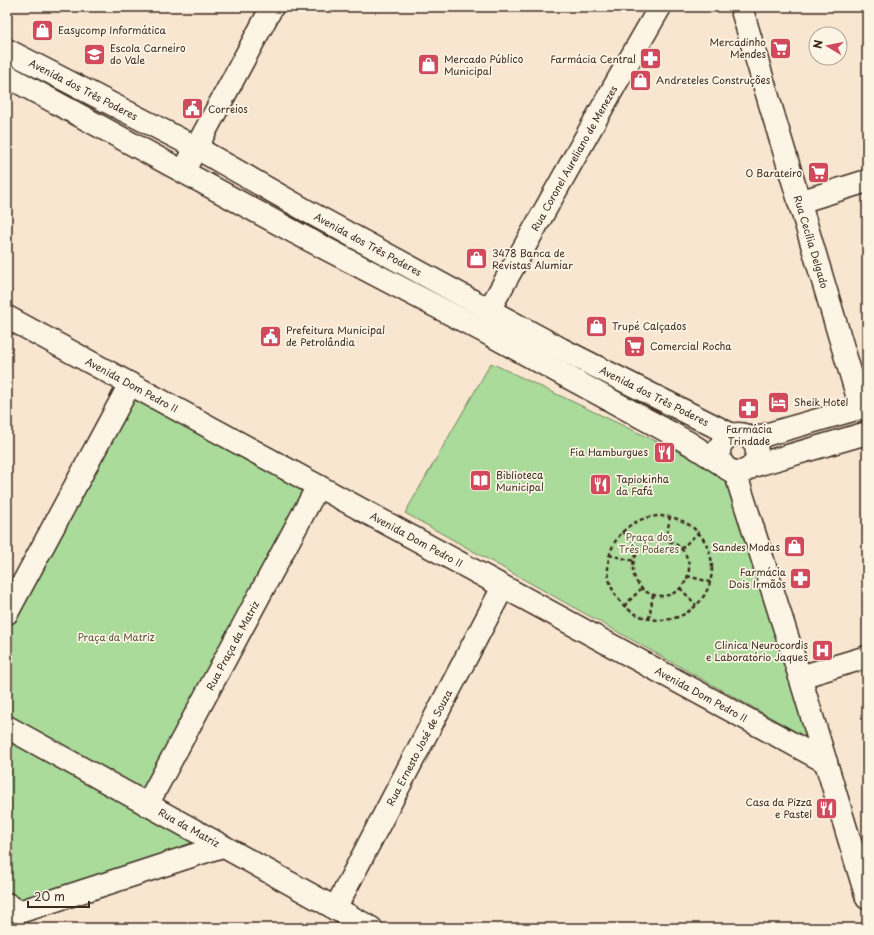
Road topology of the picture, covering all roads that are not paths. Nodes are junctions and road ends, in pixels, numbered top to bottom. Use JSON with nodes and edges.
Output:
{"nodes":[{"id":1,"x":272,"y":7,"type":"edge"},
{"id":2,"x":660,"y":7,"type":"edge"},
{"id":3,"x":741,"y":7,"type":"edge"},
{"id":4,"x":7,"y":50,"type":"edge"},
{"id":5,"x":7,"y":76,"type":"edge"},
{"id":6,"x":195,"y":147,"type":"junction"},
{"id":7,"x":183,"y":171,"type":"junction"},
{"id":8,"x":867,"y":182,"type":"edge"},
{"id":9,"x":799,"y":202,"type":"junction"},
{"id":10,"x":307,"y":211,"type":"junction"},
{"id":11,"x":296,"y":233,"type":"junction"},
{"id":12,"x":489,"y":310,"type":"junction"},
{"id":13,"x":7,"y":318,"type":"edge"},
{"id":14,"x":130,"y":384,"type":"junction"},
{"id":15,"x":864,"y":407,"type":"edge"},
{"id":16,"x":867,"y":433,"type":"edge"},
{"id":17,"x":741,"y":437,"type":"junction"},
{"id":18,"x":737,"y":468,"type":"junction"},
{"id":19,"x":318,"y":486,"type":"junction"},
{"id":20,"x":503,"y":587,"type":"junction"},
{"id":21,"x":7,"y":612,"type":"edge"},
{"id":22,"x":867,"y":657,"type":"edge"},
{"id":23,"x":800,"y":676,"type":"junction"},
{"id":24,"x":7,"y":728,"type":"edge"},
{"id":25,"x":826,"y":762,"type":"junction"},
{"id":26,"x":148,"y":805,"type":"junction"},
{"id":27,"x":222,"y":846,"type":"junction"},
{"id":28,"x":867,"y":898,"type":"edge"},
{"id":29,"x":335,"y":908,"type":"junction"},
{"id":30,"x":17,"y":915,"type":"edge"},
{"id":31,"x":371,"y":928,"type":"edge"}],
"edges":[{"from":1,"to":6,"type":"street"},
{"from":2,"to":12,"type":"street","name":"Rua Coronel Aureliano de Menezes"},
{"from":3,"to":9,"type":"street","name":"Rua Cecília Delgado"},
{"from":4,"to":6,"type":"street","name":"Avenida dos Três Poderes"},
{"from":5,"to":7,"type":"street"},
{"from":6,"to":7,"type":"street"},
{"from":6,"to":10,"type":"street","name":"Avenida dos Três Poderes"},
{"from":7,"to":11,"type":"street"},
{"from":8,"to":9,"type":"street"},
{"from":9,"to":15,"type":"street","name":"Rua Cecília Delgado"},
{"from":10,"to":11,"type":"street"},
{"from":10,"to":12,"type":"street","name":"Avenida dos Três Poderes"},
{"from":11,"to":18,"type":"street"},
{"from":12,"to":17,"type":"street","name":"Avenida dos Três Poderes"},
{"from":13,"to":14,"type":"street","name":"Avenida Dom Pedro II"},
{"from":14,"to":19,"type":"street","name":"Avenida Dom Pedro II"},
{"from":14,"to":21,"type":"street"},
{"from":15,"to":17,"type":"street"},
{"from":16,"to":18,"type":"street"},
{"from":17,"to":18,"type":"street"},
{"from":17,"to":18,"type":"street"},
{"from":18,"to":23,"type":"street"},
{"from":19,"to":20,"type":"street","name":"Avenida Dom Pedro II"},
{"from":19,"to":26,"type":"street","name":"Rua Praça da Matriz"},
{"from":20,"to":25,"type":"street","name":"Avenida Dom Pedro II"},
{"from":20,"to":29,"type":"street","name":"Rua Ernesto José de Souza"},
{"from":22,"to":23,"type":"street"},
{"from":23,"to":25,"type":"street"},
{"from":24,"to":26,"type":"street","name":"Rua da Matriz"},
{"from":25,"to":28,"type":"street"},
{"from":26,"to":27,"type":"street","name":"Rua da Matriz"},
{"from":27,"to":29,"type":"street","name":"Rua da Matriz"},
{"from":27,"to":30,"type":"street"},
{"from":29,"to":31,"type":"street","name":"Rua da Matriz"}]}
